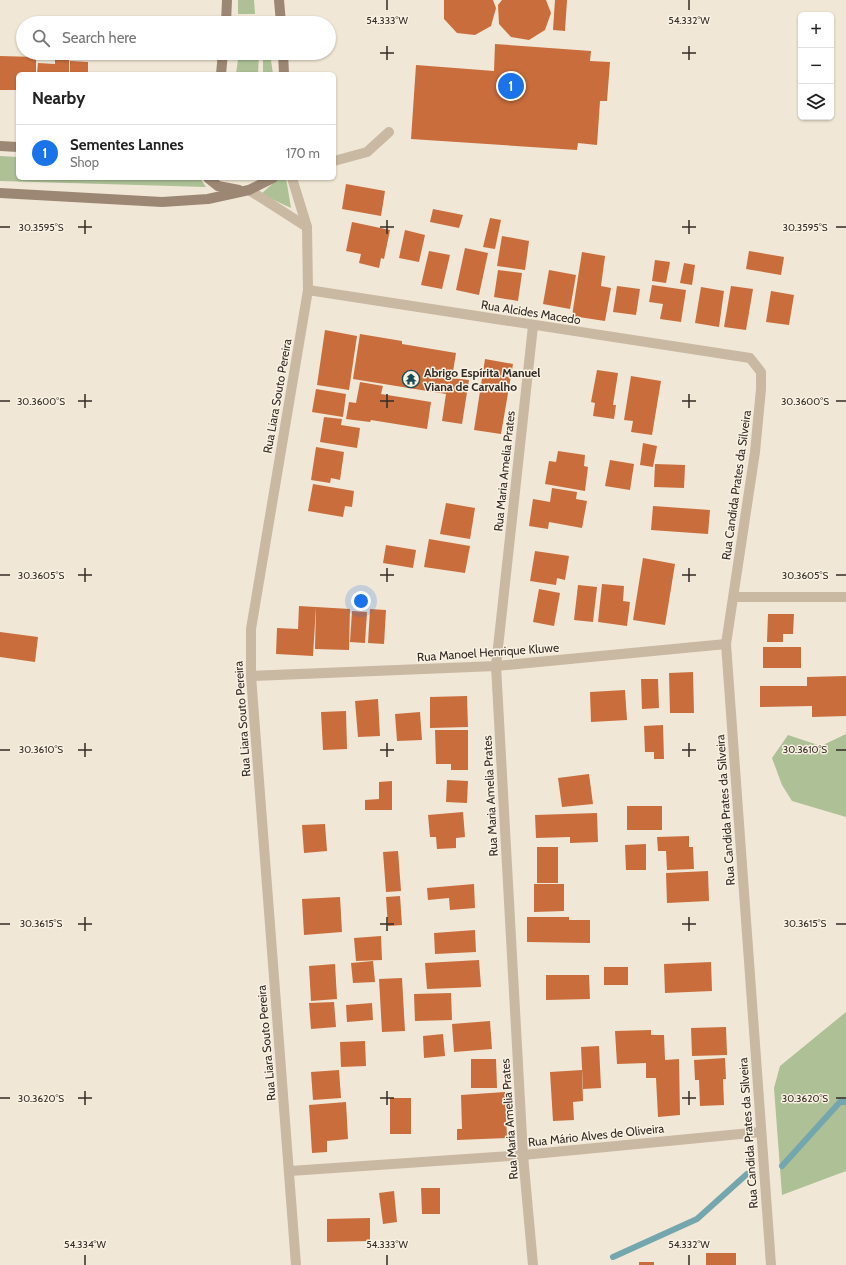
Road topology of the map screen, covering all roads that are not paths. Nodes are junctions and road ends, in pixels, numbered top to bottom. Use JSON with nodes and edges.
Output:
{"nodes":[{"id":1,"x":226,"y":0,"type":"edge"},
{"id":2,"x":279,"y":0,"type":"edge"},
{"id":3,"x":226,"y":16,"type":"edge"},
{"id":4,"x":280,"y":16,"type":"edge"},
{"id":5,"x":222,"y":60,"type":"edge"},
{"id":6,"x":283,"y":60,"type":"edge"},
{"id":7,"x":221,"y":72,"type":"edge"},
{"id":8,"x":284,"y":72,"type":"edge"},
{"id":9,"x":389,"y":132,"type":"dead end"},
{"id":10,"x":0,"y":146,"type":"edge"},
{"id":11,"x":16,"y":147,"type":"edge"},
{"id":12,"x":336,"y":160,"type":"edge"},
{"id":13,"x":210,"y":180,"type":"edge"},
{"id":14,"x":269,"y":180,"type":"edge"},
{"id":15,"x":293,"y":180,"type":"edge"},
{"id":16,"x":249,"y":190,"type":"junction"},
{"id":17,"x":0,"y":194,"type":"edge"},
{"id":18,"x":308,"y":227,"type":"junction"},
{"id":19,"x":308,"y":290,"type":"junction"},
{"id":20,"x":533,"y":326,"type":"junction"},
{"id":21,"x":750,"y":358,"type":"joint"},
{"id":22,"x":734,"y":597,"type":"junction"},
{"id":23,"x":846,"y":597,"type":"edge"},
{"id":24,"x":726,"y":644,"type":"junction"},
{"id":25,"x":496,"y":666,"type":"junction"},
{"id":26,"x":251,"y":676,"type":"junction"},
{"id":27,"x":761,"y":1132,"type":"junction"},
{"id":28,"x":523,"y":1155,"type":"junction"},
{"id":29,"x":290,"y":1171,"type":"junction"},
{"id":30,"x":296,"y":1265,"type":"edge"},
{"id":31,"x":534,"y":1265,"type":"edge"},
{"id":32,"x":771,"y":1265,"type":"edge"}],
"edges":[{"from":1,"to":3,"type":"main road"},
{"from":2,"to":4,"type":"main road"},
{"from":5,"to":7,"type":"main road"},
{"from":6,"to":8,"type":"main road"},
{"from":9,"to":12,"type":"street"},
{"from":10,"to":11,"type":"main road"},
{"from":13,"to":16,"type":"main road"},
{"from":14,"to":16,"type":"main road"},
{"from":15,"to":18,"type":"street","name":"Rua Liara Souto Pereira"},
{"from":16,"to":17,"type":"main road"},
{"from":16,"to":18,"type":"street"},
{"from":18,"to":19,"type":"street","name":"Rua Liara Souto Pereira"},
{"from":19,"to":20,"type":"street","name":"Rua Alcides Macedo"},
{"from":19,"to":26,"type":"street","name":"Rua Liara Souto Pereira"},
{"from":20,"to":21,"type":"street","name":"Rua Alcides Macedo"},
{"from":20,"to":25,"type":"street","name":"Rua Maria Amelia Prates"},
{"from":21,"to":22,"type":"street","name":"Rua Candida Prates da Silveira"},
{"from":22,"to":23,"type":"street"},
{"from":22,"to":24,"type":"street","name":"Rua Candida Prates da Silveira"},
{"from":24,"to":25,"type":"street","name":"Rua Manoel Henrique Kluwe"},
{"from":24,"to":27,"type":"street","name":"Rua Candida Prates da Silveira"},
{"from":25,"to":26,"type":"street","name":"Rua Manoel Henrique Kluwe"},
{"from":25,"to":28,"type":"street","name":"Rua Maria Amelia Prates"},
{"from":26,"to":29,"type":"street","name":"Rua Liara Souto Pereira"},
{"from":27,"to":28,"type":"street","name":"Rua Mário Alves de Oliveira"},
{"from":27,"to":32,"type":"street","name":"Rua Candida Prates da Silveira"},
{"from":28,"to":29,"type":"street","name":"Rua Mário Alves de Oliveira"},
{"from":28,"to":31,"type":"street","name":"Rua Maria Amelia Prates"},
{"from":29,"to":30,"type":"street","name":"Rua Liara Souto Pereira"}]}
